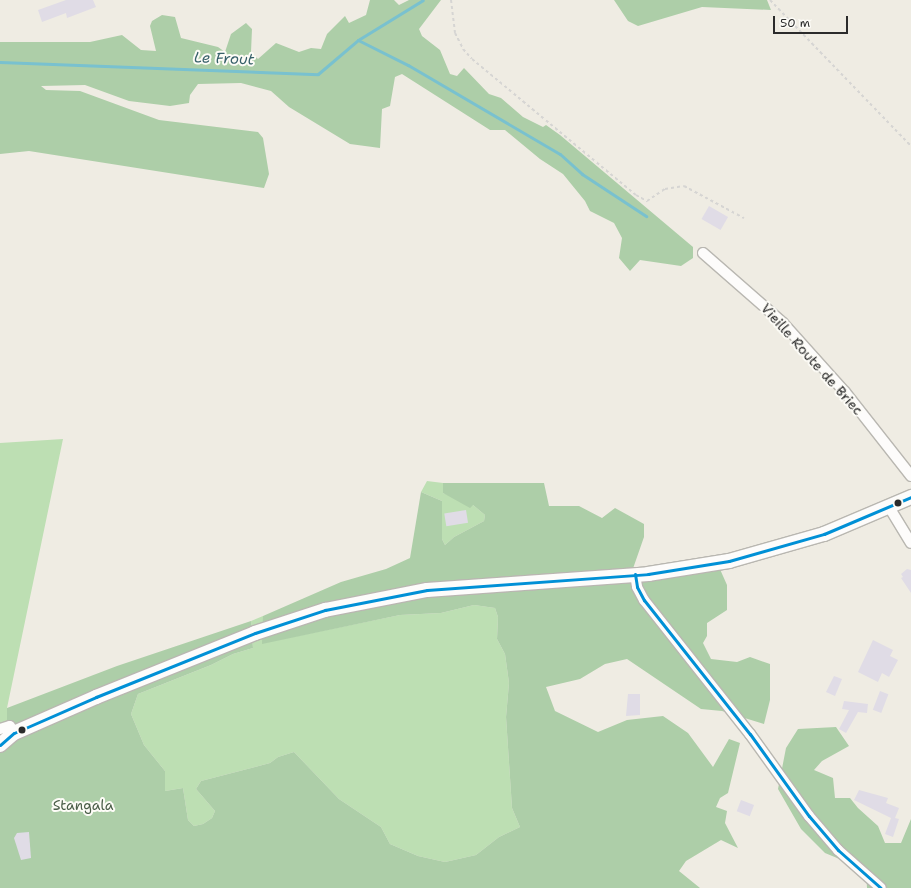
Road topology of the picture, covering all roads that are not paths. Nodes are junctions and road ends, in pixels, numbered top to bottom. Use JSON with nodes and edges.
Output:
{"nodes":[{"id":1,"x":703,"y":253,"type":"dead end"},
{"id":2,"x":911,"y":476,"type":"edge"},
{"id":3,"x":911,"y":497,"type":"edge"},
{"id":4,"x":889,"y":507,"type":"junction"},
{"id":5,"x":911,"y":543,"type":"edge"},
{"id":6,"x":635,"y":574,"type":"junction"},
{"id":7,"x":0,"y":729,"type":"edge"},
{"id":8,"x":14,"y":733,"type":"junction"},
{"id":9,"x":0,"y":745,"type":"edge"},
{"id":10,"x":881,"y":888,"type":"edge"}],
"edges":[{"from":1,"to":2,"type":"street","name":"Vieille Route de Briec"},
{"from":3,"to":4,"type":"street"},
{"from":4,"to":5,"type":"street"},
{"from":4,"to":6,"type":"street"},
{"from":6,"to":8,"type":"street"},
{"from":6,"to":10,"type":"street"},
{"from":7,"to":8,"type":"street"},
{"from":8,"to":9,"type":"street"}]}
